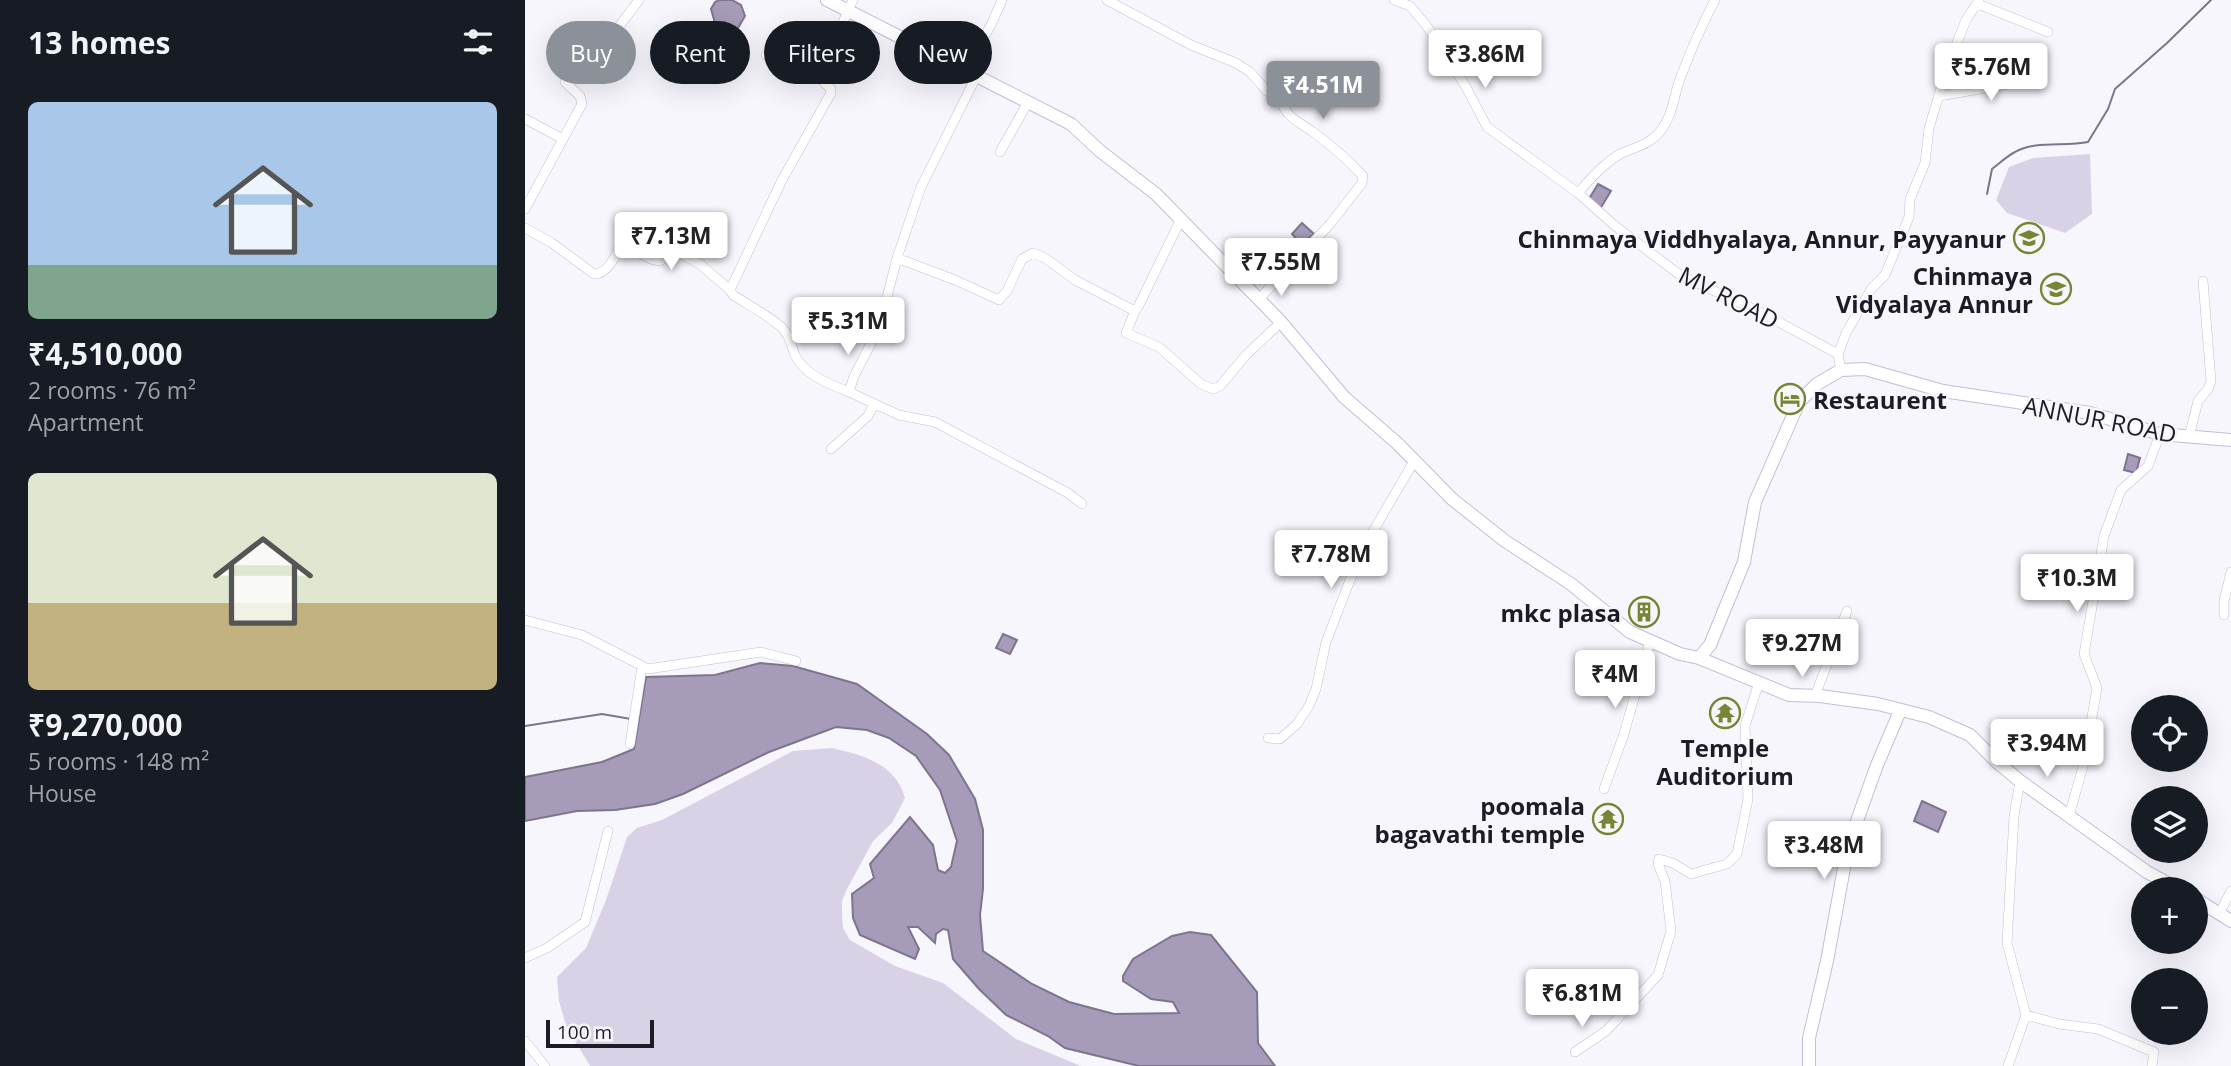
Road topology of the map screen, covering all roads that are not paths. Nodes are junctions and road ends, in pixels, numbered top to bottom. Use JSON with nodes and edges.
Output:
{"nodes":[{"id":1,"x":639,"y":0,"type":"edge"},
{"id":2,"x":827,"y":0,"type":"edge"},
{"id":3,"x":1002,"y":0,"type":"edge"},
{"id":4,"x":1107,"y":0,"type":"edge"},
{"id":5,"x":1394,"y":0,"type":"edge"},
{"id":6,"x":1715,"y":0,"type":"edge"},
{"id":7,"x":1979,"y":2,"type":"edge"},
{"id":8,"x":851,"y":6,"type":"edge"},
{"id":9,"x":992,"y":23,"type":"edge"},
{"id":10,"x":894,"y":30,"type":"edge"},
{"id":11,"x":2048,"y":32,"type":"dead end"},
{"id":12,"x":2038,"y":79,"type":"dead end"},
{"id":13,"x":992,"y":83,"type":"edge"},
{"id":14,"x":828,"y":84,"type":"edge"},
{"id":15,"x":966,"y":84,"type":"edge"},
{"id":16,"x":1939,"y":96,"type":"junction"},
{"id":17,"x":1028,"y":102,"type":"junction"},
{"id":18,"x":525,"y":119,"type":"edge"},
{"id":19,"x":563,"y":139,"type":"junction"},
{"id":20,"x":1000,"y":152,"type":"dead end"},
{"id":21,"x":1578,"y":193,"type":"junction"},
{"id":22,"x":525,"y":209,"type":"edge"},
{"id":23,"x":1181,"y":219,"type":"junction"},
{"id":24,"x":525,"y":228,"type":"edge"},
{"id":25,"x":626,"y":233,"type":"dead end"},
{"id":26,"x":621,"y":243,"type":"junction"},
{"id":27,"x":897,"y":258,"type":"junction"},
{"id":28,"x":2203,"y":281,"type":"dead end"},
{"id":29,"x":730,"y":290,"type":"junction"},
{"id":30,"x":1259,"y":299,"type":"junction"},
{"id":31,"x":1135,"y":311,"type":"junction"},
{"id":32,"x":1281,"y":323,"type":"junction"},
{"id":33,"x":1837,"y":354,"type":"junction"},
{"id":34,"x":1841,"y":370,"type":"junction"},
{"id":35,"x":849,"y":392,"type":"junction"},
{"id":36,"x":874,"y":404,"type":"junction"},
{"id":37,"x":2160,"y":434,"type":"junction"},
{"id":38,"x":2189,"y":437,"type":"junction"},
{"id":39,"x":2231,"y":440,"type":"edge"},
{"id":40,"x":831,"y":449,"type":"dead end"},
{"id":41,"x":1414,"y":461,"type":"junction"},
{"id":42,"x":1082,"y":504,"type":"dead end"},
{"id":43,"x":2231,"y":572,"type":"edge"},
{"id":44,"x":1847,"y":611,"type":"dead end"},
{"id":45,"x":2224,"y":615,"type":"dead end"},
{"id":46,"x":525,"y":620,"type":"edge"},
{"id":47,"x":1650,"y":641,"type":"junction"},
{"id":48,"x":1699,"y":658,"type":"junction"},
{"id":49,"x":796,"y":662,"type":"dead end"},
{"id":50,"x":642,"y":667,"type":"junction"},
{"id":51,"x":1759,"y":682,"type":"junction"},
{"id":52,"x":1815,"y":696,"type":"junction"},
{"id":53,"x":1901,"y":711,"type":"junction"},
{"id":54,"x":1268,"y":738,"type":"dead end"},
{"id":55,"x":630,"y":744,"type":"dead end"},
{"id":56,"x":2020,"y":781,"type":"junction"},
{"id":57,"x":1604,"y":789,"type":"dead end"},
{"id":58,"x":2069,"y":816,"type":"junction"},
{"id":59,"x":608,"y":831,"type":"dead end"},
{"id":60,"x":2156,"y":877,"type":"edge"},
{"id":61,"x":2231,"y":891,"type":"edge"},
{"id":62,"x":2208,"y":906,"type":"edge"},
{"id":63,"x":2220,"y":912,"type":"junction"},
{"id":64,"x":2231,"y":921,"type":"edge"},
{"id":65,"x":525,"y":958,"type":"edge"},
{"id":66,"x":2026,"y":1015,"type":"junction"},
{"id":67,"x":525,"y":1041,"type":"edge"},
{"id":68,"x":1575,"y":1052,"type":"dead end"},
{"id":69,"x":545,"y":1066,"type":"edge"},
{"id":70,"x":1809,"y":1066,"type":"edge"},
{"id":71,"x":2008,"y":1066,"type":"edge"},
{"id":72,"x":2152,"y":1066,"type":"edge"}],
"edges":[{"from":1,"to":19,"type":"street"},
{"from":2,"to":8,"type":"main road"},
{"from":3,"to":9,"type":"street"},
{"from":4,"to":30,"type":"street"},
{"from":5,"to":21,"type":"street","name":"MV ROAD"},
{"from":6,"to":21,"type":"street"},
{"from":7,"to":11,"type":"street"},
{"from":7,"to":16,"type":"street"},
{"from":8,"to":10,"type":"main road"},
{"from":12,"to":16,"type":"street"},
{"from":13,"to":17,"type":"main road"},
{"from":14,"to":29,"type":"street"},
{"from":15,"to":27,"type":"street"},
{"from":16,"to":33,"type":"street"},
{"from":17,"to":20,"type":"street"},
{"from":17,"to":23,"type":"main road"},
{"from":18,"to":19,"type":"street"},
{"from":19,"to":22,"type":"street"},
{"from":21,"to":33,"type":"street","name":"MV ROAD"},
{"from":23,"to":30,"type":"main road"},
{"from":23,"to":31,"type":"street"},
{"from":24,"to":26,"type":"street"},
{"from":25,"to":26,"type":"street"},
{"from":26,"to":29,"type":"street"},
{"from":27,"to":31,"type":"street"},
{"from":27,"to":35,"type":"street"},
{"from":28,"to":38,"type":"street"},
{"from":29,"to":35,"type":"street"},
{"from":30,"to":32,"type":"main road"},
{"from":31,"to":32,"type":"street"},
{"from":32,"to":41,"type":"main road"},
{"from":33,"to":34,"type":"street"},
{"from":34,"to":37,"type":"main road","name":"ANNUR ROAD"},
{"from":34,"to":48,"type":"main road"},
{"from":35,"to":36,"type":"street"},
{"from":36,"to":40,"type":"street"},
{"from":36,"to":42,"type":"street"},
{"from":37,"to":38,"type":"main road","name":"ANNUR ROAD"},
{"from":37,"to":58,"type":"street"},
{"from":38,"to":39,"type":"main road","name":"ANNUR ROAD"},
{"from":41,"to":47,"type":"main road"},
{"from":41,"to":54,"type":"street"},
{"from":43,"to":45,"type":"street"},
{"from":44,"to":52,"type":"street"},
{"from":46,"to":50,"type":"street"},
{"from":47,"to":48,"type":"main road"},
{"from":47,"to":57,"type":"street"},
{"from":48,"to":51,"type":"main road"},
{"from":49,"to":50,"type":"street"},
{"from":50,"to":55,"type":"street"},
{"from":51,"to":52,"type":"main road"},
{"from":51,"to":68,"type":"street"},
{"from":52,"to":53,"type":"main road"},
{"from":53,"to":56,"type":"main road"},
{"from":53,"to":70,"type":"main road"},
{"from":56,"to":58,"type":"main road"},
{"from":56,"to":66,"type":"street"},
{"from":58,"to":60,"type":"main road"},
{"from":59,"to":65,"type":"street"},
{"from":61,"to":63,"type":"street"},
{"from":62,"to":63,"type":"main road"},
{"from":63,"to":64,"type":"main road"},
{"from":66,"to":71,"type":"street"},
{"from":66,"to":72,"type":"street"},
{"from":67,"to":69,"type":"street"}]}
